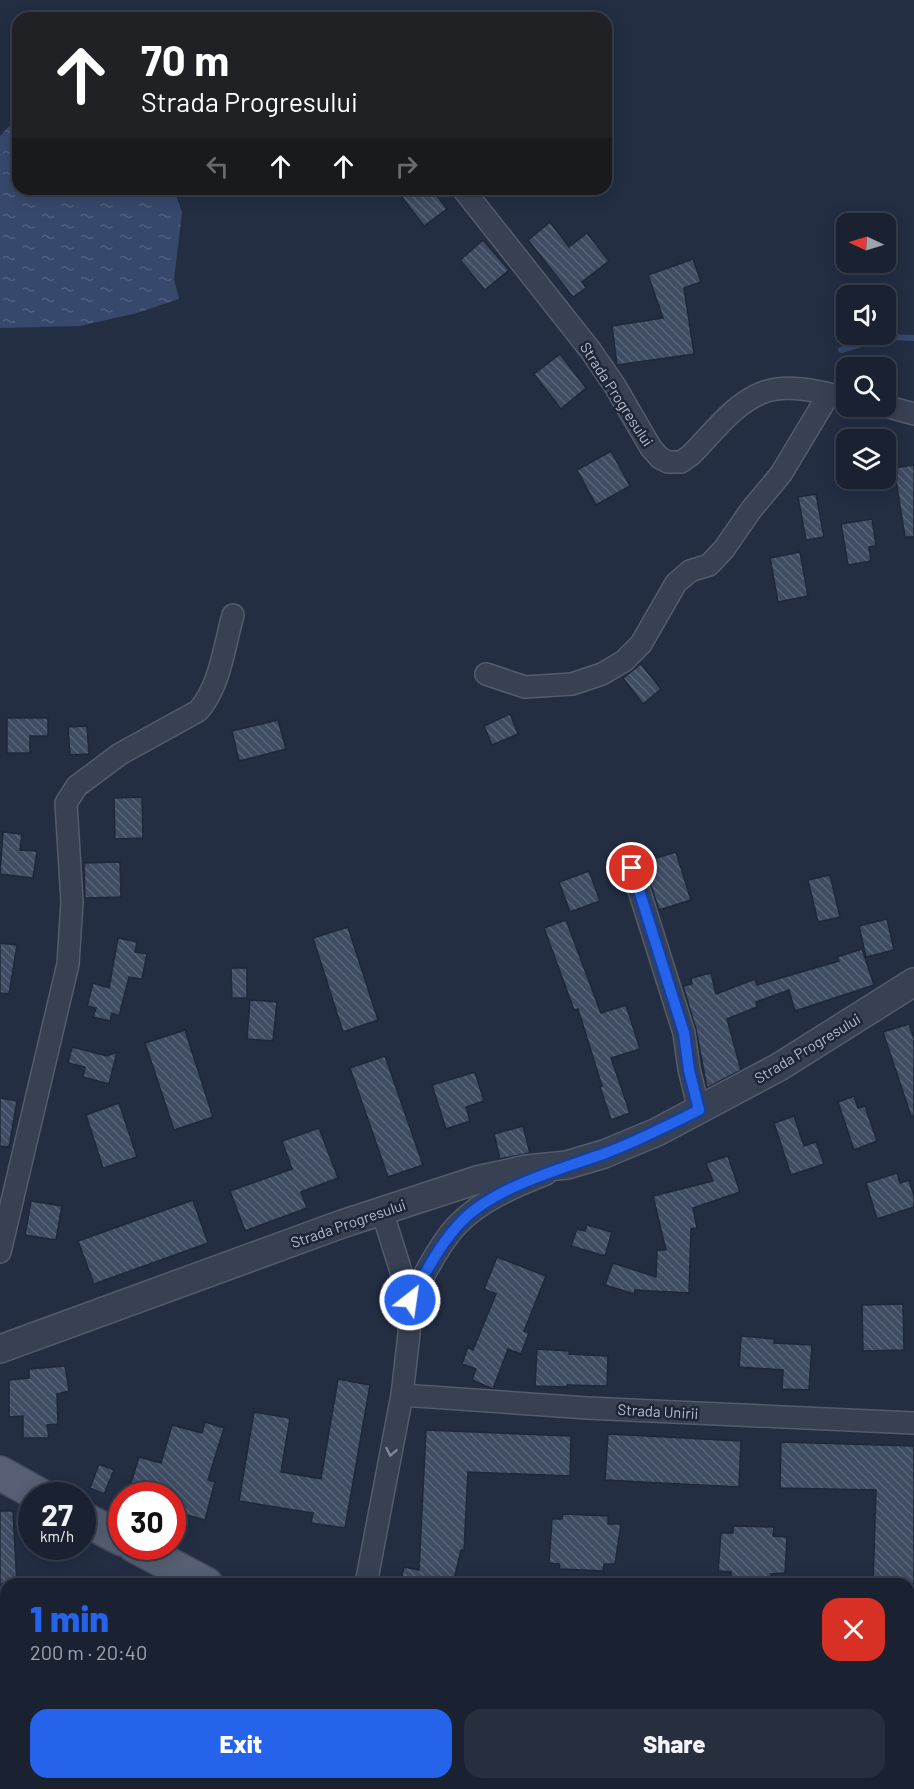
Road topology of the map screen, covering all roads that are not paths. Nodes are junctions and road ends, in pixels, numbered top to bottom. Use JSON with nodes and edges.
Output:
{"nodes":[{"id":1,"x":468,"y":195,"type":"edge"},
{"id":2,"x":836,"y":396,"type":"edge"},
{"id":3,"x":836,"y":397,"type":"edge"},
{"id":4,"x":896,"y":409,"type":"edge"},
{"id":5,"x":914,"y":414,"type":"edge"},
{"id":6,"x":233,"y":615,"type":"dead end"},
{"id":7,"x":486,"y":674,"type":"dead end"},
{"id":8,"x":632,"y":868,"type":"dead end"},
{"id":9,"x":914,"y":982,"type":"edge"},
{"id":10,"x":699,"y":1110,"type":"junction"},
{"id":11,"x":567,"y":1165,"type":"junction"},
{"id":12,"x":382,"y":1211,"type":"junction"},
{"id":13,"x":0,"y":1252,"type":"edge"},
{"id":14,"x":410,"y":1300,"type":"junction"},
{"id":15,"x":0,"y":1348,"type":"edge"},
{"id":16,"x":402,"y":1395,"type":"junction"},
{"id":17,"x":914,"y":1423,"type":"edge"},
{"id":18,"x":0,"y":1473,"type":"edge"},
{"id":19,"x":18,"y":1483,"type":"edge"},
{"id":20,"x":161,"y":1560,"type":"edge"},
{"id":21,"x":195,"y":1578,"type":"edge"},
{"id":22,"x":367,"y":1578,"type":"edge"}],
"edges":[{"from":1,"to":2,"type":"street","name":"Strada Progresului"},
{"from":3,"to":7,"type":"street"},
{"from":4,"to":5,"type":"street"},
{"from":6,"to":13,"type":"street"},
{"from":8,"to":10,"type":"street"},
{"from":9,"to":10,"type":"street","name":"Strada Progresului"},
{"from":10,"to":11,"type":"street","name":"Strada Progresului"},
{"from":11,"to":12,"type":"street","name":"Strada Progresului"},
{"from":11,"to":14,"type":"street"},
{"from":12,"to":14,"type":"street"},
{"from":12,"to":15,"type":"street","name":"Strada Progresului"},
{"from":14,"to":16,"type":"street"},
{"from":16,"to":17,"type":"street","name":"Strada Unirii"},
{"from":16,"to":22,"type":"street","one_way":true},
{"from":18,"to":19,"type":"main road"},
{"from":20,"to":21,"type":"main road"}]}
